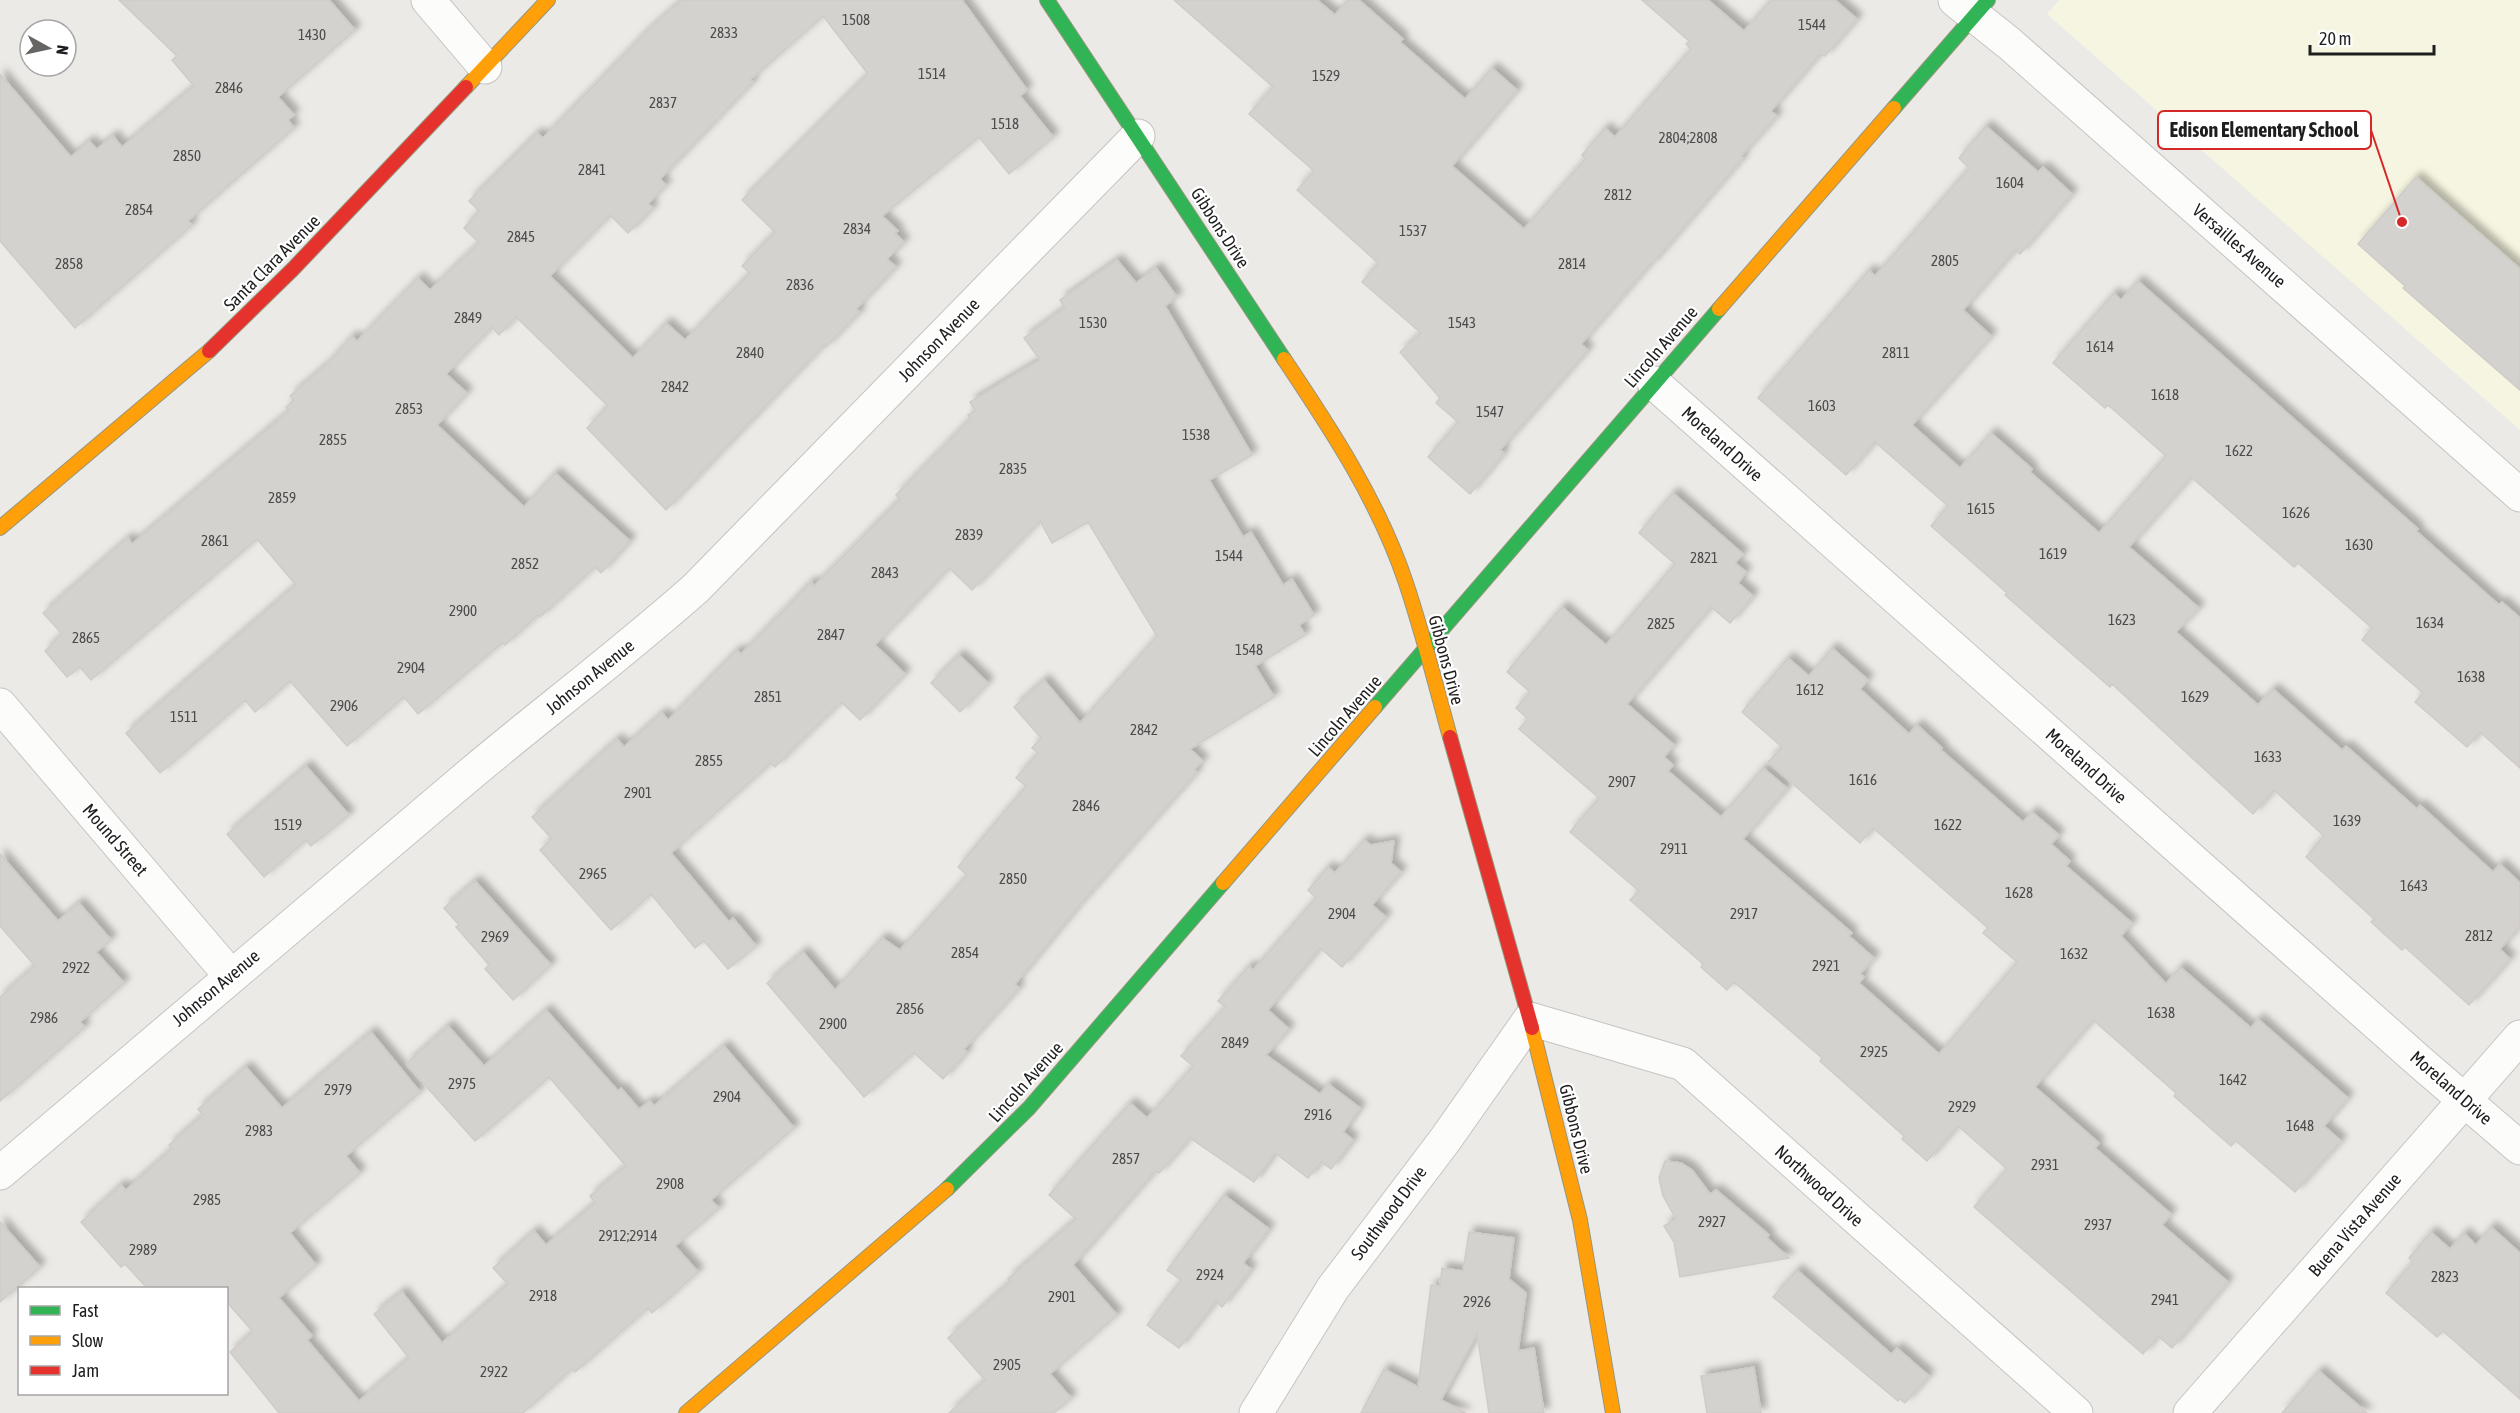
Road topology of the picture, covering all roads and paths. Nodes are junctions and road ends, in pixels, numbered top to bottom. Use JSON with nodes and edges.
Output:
{"nodes":[{"id":1,"x":428,"y":0,"type":"edge"},
{"id":2,"x":548,"y":0,"type":"edge"},
{"id":3,"x":1047,"y":0,"type":"edge"},
{"id":4,"x":1973,"y":5,"type":"edge"},
{"id":5,"x":485,"y":67,"type":"junction"},
{"id":6,"x":1138,"y":136,"type":"junction"},
{"id":7,"x":1654,"y":383,"type":"junction"},
{"id":8,"x":2520,"y":495,"type":"edge"},
{"id":9,"x":0,"y":528,"type":"edge"},
{"id":10,"x":1425,"y":651,"type":"junction"},
{"id":11,"x":0,"y":705,"type":"edge"},
{"id":12,"x":231,"y":975,"type":"junction"},
{"id":13,"x":1530,"y":1019,"type":"junction"},
{"id":14,"x":2520,"y":1037,"type":"edge"},
{"id":15,"x":2464,"y":1100,"type":"junction"},
{"id":16,"x":2520,"y":1148,"type":"edge"},
{"id":17,"x":0,"y":1173,"type":"edge"},
{"id":18,"x":686,"y":1413,"type":"edge"},
{"id":19,"x":1256,"y":1413,"type":"edge"},
{"id":20,"x":1613,"y":1413,"type":"edge"},
{"id":21,"x":2076,"y":1413,"type":"edge"},
{"id":22,"x":2190,"y":1413,"type":"edge"}],
"edges":[{"from":1,"to":5,"type":"street"},
{"from":2,"to":5,"type":"street","name":"Santa Clara Avenue"},
{"from":3,"to":6,"type":"street","name":"Gibbons Drive"},
{"from":4,"to":7,"type":"street","name":"Lincoln Avenue"},
{"from":4,"to":8,"type":"street","name":"Versailles Avenue"},
{"from":5,"to":9,"type":"street","name":"Santa Clara Avenue"},
{"from":6,"to":10,"type":"street","name":"Gibbons Drive"},
{"from":6,"to":12,"type":"street","name":"Johnson Avenue"},
{"from":7,"to":10,"type":"street","name":"Lincoln Avenue"},
{"from":7,"to":15,"type":"street","name":"Moreland Drive"},
{"from":10,"to":13,"type":"street","name":"Gibbons Drive"},
{"from":10,"to":18,"type":"street","name":"Lincoln Avenue"},
{"from":11,"to":12,"type":"street","name":"Mound Street"},
{"from":12,"to":17,"type":"street","name":"Johnson Avenue"},
{"from":13,"to":19,"type":"street","name":"Southwood Drive"},
{"from":13,"to":20,"type":"street","name":"Gibbons Drive"},
{"from":13,"to":21,"type":"street","name":"Northwood Drive"},
{"from":14,"to":15,"type":"street","name":"Buena Vista Avenue"},
{"from":15,"to":16,"type":"street","name":"Moreland Drive"},
{"from":15,"to":22,"type":"street","name":"Buena Vista Avenue"}]}
